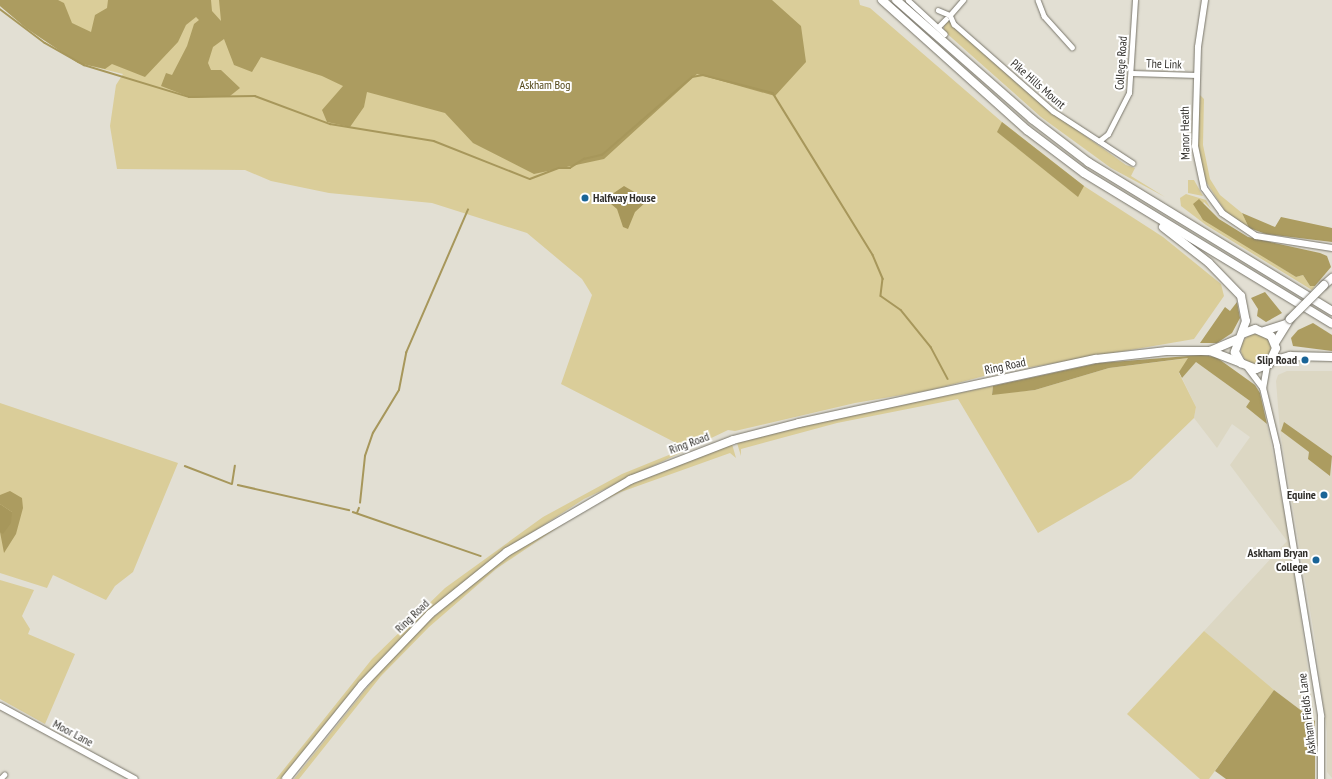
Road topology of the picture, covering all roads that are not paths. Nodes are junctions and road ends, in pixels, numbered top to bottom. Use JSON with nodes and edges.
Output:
{"nodes":[{"id":1,"x":882,"y":0,"type":"edge"},
{"id":2,"x":896,"y":0,"type":"edge"},
{"id":3,"x":908,"y":0,"type":"edge"},
{"id":4,"x":962,"y":0,"type":"edge"},
{"id":5,"x":1038,"y":0,"type":"edge"},
{"id":6,"x":1135,"y":0,"type":"edge"},
{"id":7,"x":1205,"y":0,"type":"edge"},
{"id":8,"x":938,"y":10,"type":"dead end"},
{"id":9,"x":950,"y":15,"type":"junction"},
{"id":10,"x":946,"y":19,"type":"dead end"},
{"id":11,"x":938,"y":27,"type":"junction"},
{"id":12,"x":946,"y":34,"type":"dead end"},
{"id":13,"x":1072,"y":47,"type":"dead end"},
{"id":14,"x":1132,"y":73,"type":"junction"},
{"id":15,"x":1197,"y":75,"type":"junction"},
{"id":16,"x":1099,"y":141,"type":"junction"},
{"id":17,"x":1134,"y":163,"type":"dead end"},
{"id":18,"x":1148,"y":213,"type":"junction"},
{"id":19,"x":1332,"y":248,"type":"edge"},
{"id":20,"x":1332,"y":278,"type":"edge"},
{"id":21,"x":1330,"y":308,"type":"edge"},
{"id":22,"x":1288,"y":321,"type":"junction"},
{"id":23,"x":1332,"y":324,"type":"edge"},
{"id":24,"x":1264,"y":331,"type":"junction"},
{"id":25,"x":1240,"y":336,"type":"junction"},
{"id":26,"x":1275,"y":343,"type":"junction"},
{"id":27,"x":1210,"y":351,"type":"junction"},
{"id":28,"x":1332,"y":357,"type":"edge"},
{"id":29,"x":1241,"y":363,"type":"junction"},
{"id":30,"x":1269,"y":364,"type":"junction"},
{"id":31,"x":1248,"y":368,"type":"junction"},
{"id":32,"x":1263,"y":388,"type":"junction"},
{"id":33,"x":0,"y":707,"type":"edge"},
{"id":34,"x":4,"y":775,"type":"dead end"},
{"id":35,"x":0,"y":779,"type":"edge"},
{"id":36,"x":135,"y":779,"type":"edge"},
{"id":37,"x":286,"y":779,"type":"edge"},
{"id":38,"x":1321,"y":779,"type":"edge"}],
"edges":[{"from":1,"to":18,"type":"highway"},
{"from":2,"to":21,"type":"highway"},
{"from":3,"to":11,"type":"street"},
{"from":4,"to":9,"type":"street"},
{"from":5,"to":13,"type":"street"},
{"from":6,"to":14,"type":"street","name":"College Road"},
{"from":7,"to":15,"type":"street","name":"Manor Heath"},
{"from":8,"to":9,"type":"street"},
{"from":9,"to":16,"type":"street","name":"Pike Hills Mount"},
{"from":10,"to":11,"type":"street"},
{"from":11,"to":12,"type":"street"},
{"from":14,"to":15,"type":"street","name":"The Link"},
{"from":14,"to":16,"type":"street","name":"College Road"},
{"from":15,"to":19,"type":"street","name":"Manor Heath"},
{"from":16,"to":17,"type":"street","name":"Pike Hills Mount"},
{"from":18,"to":23,"type":"highway"},
{"from":18,"to":25,"type":"highway"},
{"from":20,"to":22,"type":"highway","bridge":true},
{"from":22,"to":24,"type":"highway"},
{"from":22,"to":26,"type":"highway"},
{"from":24,"to":25,"type":"highway"},
{"from":24,"to":26,"type":"highway"},
{"from":25,"to":27,"type":"highway","name":"Ring Road"},
{"from":25,"to":29,"type":"highway"},
{"from":26,"to":30,"type":"highway"},
{"from":27,"to":29,"type":"highway","name":"Ring Road"},
{"from":27,"to":37,"type":"highway","name":"Ring Road"},
{"from":28,"to":30,"type":"highway"},
{"from":29,"to":31,"type":"highway"},
{"from":30,"to":31,"type":"highway"},
{"from":30,"to":32,"type":"street","name":"Askham Fields Lane"},
{"from":31,"to":32,"type":"street","name":"Askham Fields Lane"},
{"from":32,"to":38,"type":"street","name":"Askham Fields Lane"},
{"from":33,"to":36,"type":"street","name":"Moor Lane"},
{"from":34,"to":35,"type":"street"}]}
